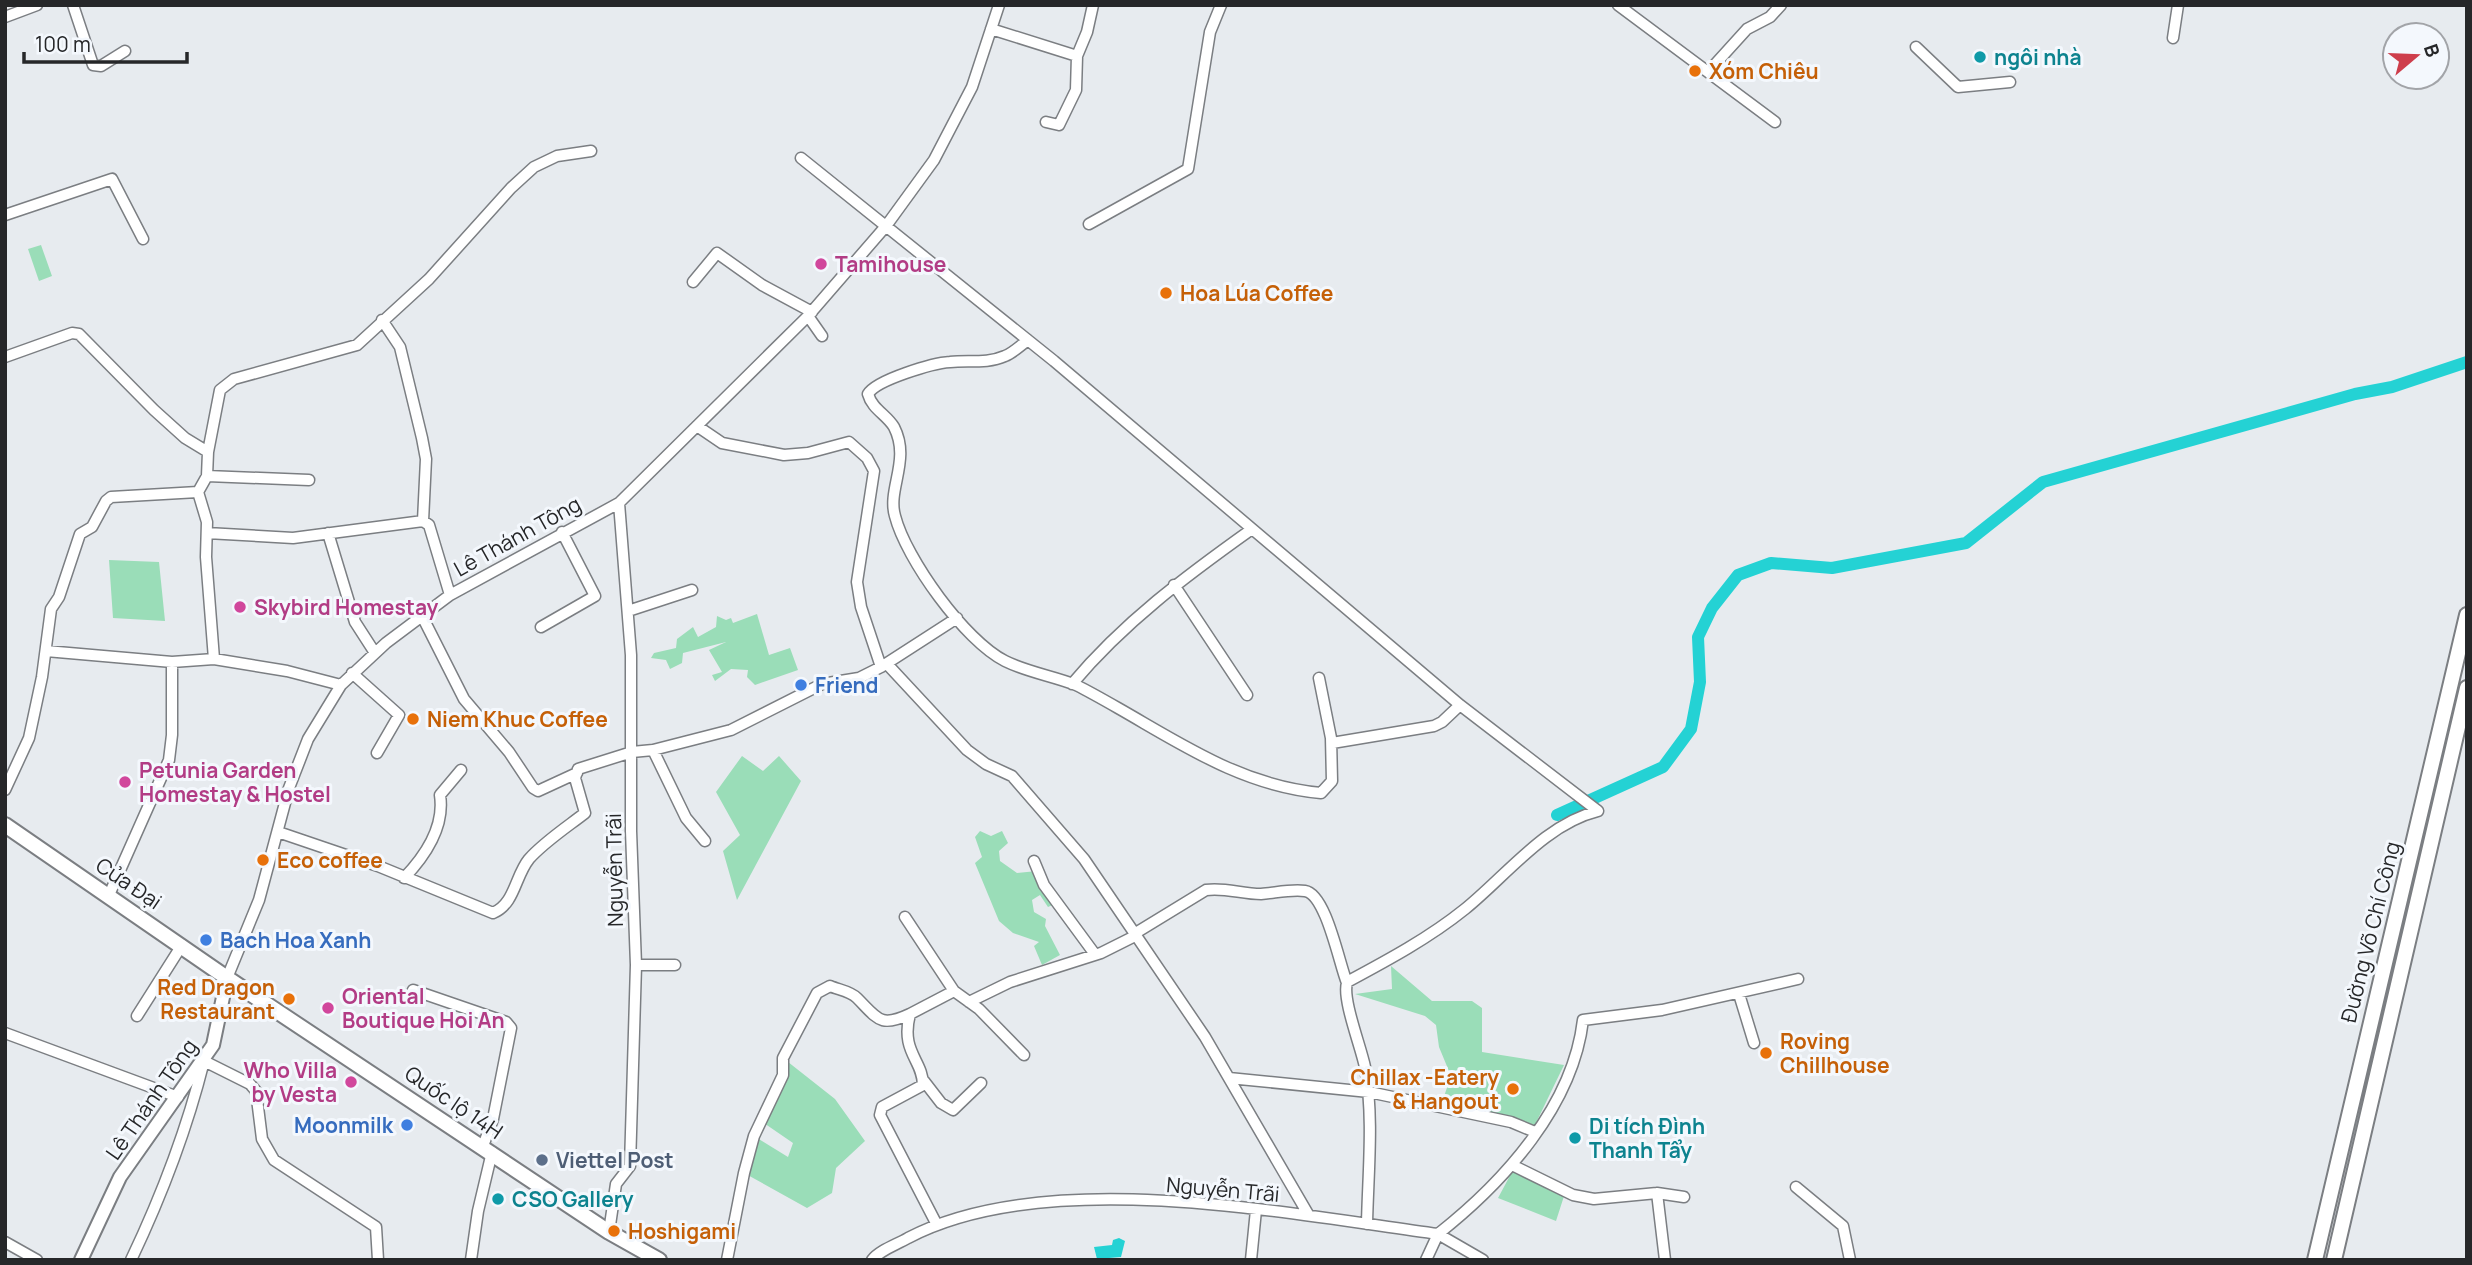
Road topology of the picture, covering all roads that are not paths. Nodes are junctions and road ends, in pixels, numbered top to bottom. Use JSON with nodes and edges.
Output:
{"nodes":[{"id":1,"x":37,"y":5,"type":"edge"},
{"id":2,"x":73,"y":5,"type":"edge"},
{"id":3,"x":999,"y":5,"type":"edge"},
{"id":4,"x":1093,"y":5,"type":"edge"},
{"id":5,"x":1221,"y":5,"type":"edge"},
{"id":6,"x":1618,"y":5,"type":"edge"},
{"id":7,"x":1781,"y":5,"type":"edge"},
{"id":8,"x":2178,"y":5,"type":"edge"},
{"id":9,"x":5,"y":17,"type":"edge"},
{"id":10,"x":991,"y":29,"type":"junction"},
{"id":11,"x":2173,"y":38,"type":"dead end"},
{"id":12,"x":1916,"y":47,"type":"dead end"},
{"id":13,"x":125,"y":51,"type":"dead end"},
{"id":14,"x":1076,"y":55,"type":"junction"},
{"id":15,"x":1708,"y":72,"type":"junction"},
{"id":16,"x":2010,"y":82,"type":"dead end"},
{"id":17,"x":1046,"y":122,"type":"dead end"},
{"id":18,"x":1775,"y":122,"type":"dead end"},
{"id":19,"x":591,"y":151,"type":"dead end"},
{"id":20,"x":801,"y":158,"type":"dead end"},
{"id":21,"x":5,"y":215,"type":"edge"},
{"id":22,"x":1089,"y":223,"type":"dead end"},
{"id":23,"x":886,"y":226,"type":"junction"},
{"id":24,"x":143,"y":239,"type":"dead end"},
{"id":25,"x":693,"y":282,"type":"dead end"},
{"id":26,"x":810,"y":314,"type":"junction"},
{"id":27,"x":382,"y":320,"type":"junction"},
{"id":28,"x":822,"y":335,"type":"dead end"},
{"id":29,"x":1028,"y":340,"type":"junction"},
{"id":30,"x":5,"y":357,"type":"edge"},
{"id":31,"x":697,"y":426,"type":"junction"},
{"id":32,"x":208,"y":452,"type":"junction"},
{"id":33,"x":207,"y":477,"type":"junction"},
{"id":34,"x":309,"y":480,"type":"dead end"},
{"id":35,"x":198,"y":492,"type":"junction"},
{"id":36,"x":619,"y":503,"type":"junction"},
{"id":37,"x":423,"y":521,"type":"junction"},
{"id":38,"x":1252,"y":529,"type":"junction"},
{"id":39,"x":562,"y":532,"type":"junction"},
{"id":40,"x":207,"y":533,"type":"junction"},
{"id":41,"x":328,"y":533,"type":"junction"},
{"id":42,"x":1174,"y":585,"type":"junction"},
{"id":43,"x":692,"y":590,"type":"dead end"},
{"id":44,"x":450,"y":595,"type":"junction"},
{"id":45,"x":628,"y":611,"type":"junction"},
{"id":46,"x":2467,"y":615,"type":"edge"},
{"id":47,"x":422,"y":616,"type":"junction"},
{"id":48,"x":957,"y":618,"type":"junction"},
{"id":49,"x":541,"y":627,"type":"dead end"},
{"id":50,"x":46,"y":651,"type":"junction"},
{"id":51,"x":375,"y":653,"type":"junction"},
{"id":52,"x":214,"y":659,"type":"junction"},
{"id":53,"x":172,"y":662,"type":"junction"},
{"id":54,"x":884,"y":665,"type":"junction"},
{"id":55,"x":352,"y":673,"type":"junction"},
{"id":56,"x":1319,"y":678,"type":"dead end"},
{"id":57,"x":1072,"y":684,"type":"junction"},
{"id":58,"x":341,"y":685,"type":"junction"},
{"id":59,"x":2467,"y":688,"type":"edge"},
{"id":60,"x":1247,"y":695,"type":"dead end"},
{"id":61,"x":1460,"y":705,"type":"junction"},
{"id":62,"x":1332,"y":743,"type":"junction"},
{"id":63,"x":653,"y":750,"type":"junction"},
{"id":64,"x":632,"y":752,"type":"junction"},
{"id":65,"x":377,"y":753,"type":"dead end"},
{"id":66,"x":461,"y":770,"type":"dead end"},
{"id":67,"x":577,"y":773,"type":"junction"},
{"id":68,"x":5,"y":790,"type":"edge"},
{"id":69,"x":5,"y":825,"type":"edge"},
{"id":70,"x":278,"y":832,"type":"junction"},
{"id":71,"x":705,"y":841,"type":"dead end"},
{"id":72,"x":1034,"y":861,"type":"dead end"},
{"id":73,"x":404,"y":878,"type":"junction"},
{"id":74,"x":109,"y":895,"type":"junction"},
{"id":75,"x":905,"y":917,"type":"dead end"},
{"id":76,"x":1134,"y":935,"type":"junction"},
{"id":77,"x":182,"y":945,"type":"junction"},
{"id":78,"x":1094,"y":953,"type":"junction"},
{"id":79,"x":675,"y":964,"type":"dead end"},
{"id":80,"x":636,"y":965,"type":"junction"},
{"id":81,"x":227,"y":978,"type":"junction"},
{"id":82,"x":1798,"y":979,"type":"dead end"},
{"id":83,"x":1347,"y":982,"type":"junction"},
{"id":84,"x":414,"y":990,"type":"dead end"},
{"id":85,"x":954,"y":991,"type":"junction"},
{"id":86,"x":1739,"y":995,"type":"junction"},
{"id":87,"x":969,"y":1002,"type":"junction"},
{"id":88,"x":911,"y":1014,"type":"junction"},
{"id":89,"x":138,"y":1016,"type":"dead end"},
{"id":90,"x":5,"y":1033,"type":"edge"},
{"id":91,"x":1754,"y":1043,"type":"dead end"},
{"id":92,"x":1024,"y":1055,"type":"dead end"},
{"id":93,"x":204,"y":1061,"type":"junction"},
{"id":94,"x":1229,"y":1078,"type":"junction"},
{"id":95,"x":924,"y":1081,"type":"junction"},
{"id":96,"x":981,"y":1083,"type":"dead end"},
{"id":97,"x":1369,"y":1092,"type":"junction"},
{"id":98,"x":178,"y":1097,"type":"junction"},
{"id":99,"x":1535,"y":1132,"type":"junction"},
{"id":100,"x":487,"y":1149,"type":"junction"},
{"id":101,"x":1512,"y":1165,"type":"junction"},
{"id":102,"x":1796,"y":1187,"type":"dead end"},
{"id":103,"x":1657,"y":1193,"type":"junction"},
{"id":104,"x":1684,"y":1197,"type":"dead end"},
{"id":105,"x":1256,"y":1210,"type":"junction"},
{"id":106,"x":1308,"y":1214,"type":"junction"},
{"id":107,"x":936,"y":1223,"type":"junction"},
{"id":108,"x":1367,"y":1224,"type":"junction"},
{"id":109,"x":609,"y":1232,"type":"junction"},
{"id":110,"x":1438,"y":1234,"type":"junction"},
{"id":111,"x":5,"y":1242,"type":"edge"},
{"id":112,"x":37,"y":1260,"type":"edge"},
{"id":113,"x":81,"y":1260,"type":"edge"},
{"id":114,"x":131,"y":1260,"type":"edge"},
{"id":115,"x":378,"y":1260,"type":"edge"},
{"id":116,"x":471,"y":1260,"type":"edge"},
{"id":117,"x":659,"y":1260,"type":"edge"},
{"id":118,"x":727,"y":1260,"type":"edge"},
{"id":119,"x":872,"y":1260,"type":"edge"},
{"id":120,"x":1251,"y":1260,"type":"edge"},
{"id":121,"x":1426,"y":1260,"type":"edge"},
{"id":122,"x":1483,"y":1260,"type":"edge"},
{"id":123,"x":1665,"y":1260,"type":"edge"},
{"id":124,"x":1850,"y":1260,"type":"edge"},
{"id":125,"x":2315,"y":1260,"type":"edge"},
{"id":126,"x":2334,"y":1260,"type":"edge"}],
"edges":[{"from":1,"to":9,"type":"street"},
{"from":2,"to":13,"type":"street"},
{"from":3,"to":10,"type":"street","name":"Lê Thánh Tông"},
{"from":4,"to":14,"type":"street"},
{"from":5,"to":22,"type":"street"},
{"from":6,"to":15,"type":"street"},
{"from":7,"to":15,"type":"street"},
{"from":8,"to":11,"type":"street"},
{"from":10,"to":14,"type":"street"},
{"from":10,"to":23,"type":"street","name":"Lê Thánh Tông"},
{"from":12,"to":16,"type":"street"},
{"from":14,"to":17,"type":"street"},
{"from":15,"to":18,"type":"street"},
{"from":19,"to":27,"type":"street"},
{"from":20,"to":23,"type":"street"},
{"from":21,"to":24,"type":"street"},
{"from":23,"to":26,"type":"street","name":"Lê Thánh Tông"},
{"from":23,"to":29,"type":"street"},
{"from":25,"to":26,"type":"street"},
{"from":26,"to":28,"type":"street"},
{"from":26,"to":31,"type":"street","name":"Lê Thánh Tông"},
{"from":27,"to":32,"type":"street"},
{"from":27,"to":37,"type":"street"},
{"from":29,"to":38,"type":"street"},
{"from":29,"to":48,"type":"street"},
{"from":30,"to":32,"type":"street"},
{"from":31,"to":36,"type":"street","name":"Lê Thánh Tông"},
{"from":31,"to":54,"type":"street"},
{"from":32,"to":33,"type":"street"},
{"from":33,"to":34,"type":"street"},
{"from":33,"to":35,"type":"street"},
{"from":35,"to":40,"type":"street"},
{"from":35,"to":50,"type":"street"},
{"from":36,"to":39,"type":"street","name":"Lê Thánh Tông"},
{"from":36,"to":45,"type":"street","name":"Nguyễn Trãi"},
{"from":37,"to":41,"type":"street"},
{"from":37,"to":44,"type":"street"},
{"from":38,"to":42,"type":"street"},
{"from":38,"to":61,"type":"street"},
{"from":39,"to":44,"type":"street","name":"Lê Thánh Tông"},
{"from":39,"to":49,"type":"street"},
{"from":40,"to":41,"type":"street"},
{"from":40,"to":52,"type":"street"},
{"from":41,"to":51,"type":"street"},
{"from":42,"to":57,"type":"street"},
{"from":42,"to":60,"type":"street"},
{"from":43,"to":45,"type":"street"},
{"from":44,"to":47,"type":"street","name":"Lê Thánh Tông"},
{"from":45,"to":64,"type":"street","name":"Nguyễn Trãi"},
{"from":46,"to":125,"type":"main road","name":"Đường Võ Chí Công"},
{"from":47,"to":51,"type":"street","name":"Lê Thánh Tông"},
{"from":47,"to":67,"type":"street"},
{"from":48,"to":54,"type":"street"},
{"from":48,"to":57,"type":"street"},
{"from":50,"to":53,"type":"street"},
{"from":50,"to":68,"type":"street"},
{"from":51,"to":55,"type":"street","name":"Lê Thánh Tông"},
{"from":52,"to":53,"type":"street"},
{"from":52,"to":58,"type":"street"},
{"from":53,"to":74,"type":"street"},
{"from":54,"to":63,"type":"street"},
{"from":54,"to":76,"type":"street"},
{"from":55,"to":58,"type":"street","name":"Lê Thánh Tông"},
{"from":55,"to":65,"type":"street"},
{"from":56,"to":62,"type":"street"},
{"from":57,"to":62,"type":"street"},
{"from":58,"to":70,"type":"street","name":"Lê Thánh Tông"},
{"from":59,"to":126,"type":"main road","name":"Đường Võ Chí Công"},
{"from":61,"to":62,"type":"street"},
{"from":61,"to":83,"type":"street"},
{"from":63,"to":64,"type":"street"},
{"from":63,"to":71,"type":"street"},
{"from":64,"to":67,"type":"street"},
{"from":64,"to":80,"type":"street","name":"Nguyễn Trãi"},
{"from":66,"to":73,"type":"street"},
{"from":67,"to":73,"type":"street"},
{"from":69,"to":74,"type":"main road","name":"Cửa Đại"},
{"from":70,"to":73,"type":"street"},
{"from":70,"to":81,"type":"street","name":"Lê Thánh Tông"},
{"from":72,"to":78,"type":"street"},
{"from":74,"to":77,"type":"main road","name":"Cửa Đại"},
{"from":75,"to":85,"type":"street"},
{"from":76,"to":78,"type":"street"},
{"from":76,"to":83,"type":"street"},
{"from":76,"to":94,"type":"street"},
{"from":77,"to":81,"type":"main road","name":"Cửa Đại"},
{"from":77,"to":89,"type":"street"},
{"from":78,"to":87,"type":"street"},
{"from":79,"to":80,"type":"street"},
{"from":80,"to":109,"type":"street","name":"Nguyễn Trãi"},
{"from":81,"to":93,"type":"street","name":"Lê Thánh Tông"},
{"from":81,"to":100,"type":"main road","name":"Quốc lộ 14H"},
{"from":82,"to":86,"type":"street"},
{"from":83,"to":97,"type":"street"},
{"from":84,"to":100,"type":"street"},
{"from":85,"to":87,"type":"street"},
{"from":85,"to":88,"type":"street"},
{"from":86,"to":91,"type":"street"},
{"from":86,"to":99,"type":"street"},
{"from":87,"to":92,"type":"street"},
{"from":88,"to":95,"type":"street"},
{"from":88,"to":118,"type":"street"},
{"from":90,"to":98,"type":"street"},
{"from":93,"to":98,"type":"street","name":"Lê Thánh Tông"},
{"from":93,"to":114,"type":"street"},
{"from":93,"to":115,"type":"street"},
{"from":94,"to":97,"type":"street"},
{"from":94,"to":106,"type":"street"},
{"from":95,"to":96,"type":"street"},
{"from":95,"to":107,"type":"street"},
{"from":97,"to":99,"type":"street"},
{"from":97,"to":108,"type":"street"},
{"from":98,"to":113,"type":"street","name":"Lê Thánh Tông"},
{"from":99,"to":101,"type":"street"},
{"from":100,"to":109,"type":"main road","name":"Quốc lộ 14H"},
{"from":100,"to":116,"type":"street"},
{"from":101,"to":103,"type":"street"},
{"from":101,"to":110,"type":"street"},
{"from":102,"to":124,"type":"street"},
{"from":103,"to":104,"type":"street"},
{"from":103,"to":123,"type":"street"},
{"from":105,"to":106,"type":"street","name":"Nguyễn Trãi"},
{"from":105,"to":107,"type":"street","name":"Nguyễn Trãi"},
{"from":105,"to":120,"type":"street"},
{"from":106,"to":108,"type":"street","name":"Nguyễn Trãi"},
{"from":107,"to":119,"type":"street","name":"Nguyễn Trãi"},
{"from":108,"to":110,"type":"street","name":"Nguyễn Trãi"},
{"from":109,"to":117,"type":"main road","name":"Quốc lộ 14H"},
{"from":110,"to":121,"type":"street"},
{"from":110,"to":122,"type":"street"},
{"from":111,"to":112,"type":"street"}]}
